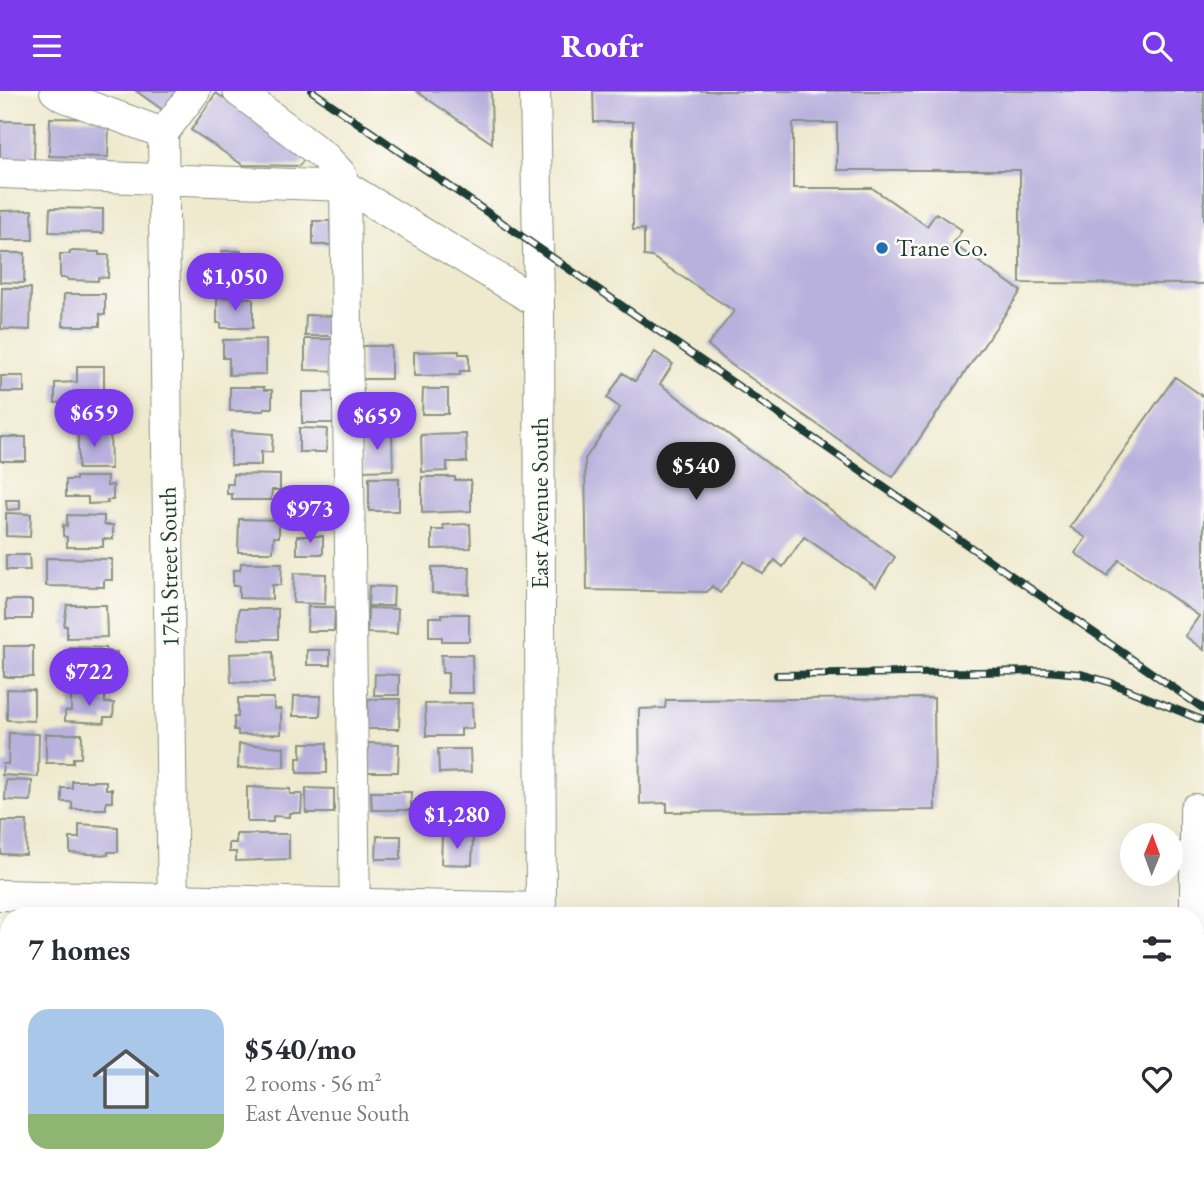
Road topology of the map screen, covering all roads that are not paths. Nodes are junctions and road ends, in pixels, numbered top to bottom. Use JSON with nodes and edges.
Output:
{"nodes":[{"id":1,"x":55,"y":91,"type":"edge"},
{"id":2,"x":195,"y":91,"type":"edge"},
{"id":3,"x":238,"y":91,"type":"edge"},
{"id":4,"x":535,"y":91,"type":"edge"},
{"id":5,"x":163,"y":133,"type":"junction"},
{"id":6,"x":0,"y":173,"type":"edge"},
{"id":7,"x":163,"y":177,"type":"junction"},
{"id":8,"x":345,"y":186,"type":"junction"},
{"id":9,"x":539,"y":303,"type":"junction"},
{"id":10,"x":1195,"y":809,"type":"dead end"},
{"id":11,"x":0,"y":895,"type":"edge"},
{"id":12,"x":173,"y":907,"type":"edge"},
{"id":13,"x":355,"y":907,"type":"edge"},
{"id":14,"x":541,"y":907,"type":"edge"},
{"id":15,"x":1195,"y":907,"type":"edge"}],
"edges":[{"from":1,"to":5,"type":"street"},
{"from":2,"to":5,"type":"street"},
{"from":3,"to":8,"type":"street"},
{"from":4,"to":9,"type":"street","name":"East Avenue South"},
{"from":5,"to":7,"type":"street","name":"17th Street South"},
{"from":6,"to":7,"type":"street"},
{"from":7,"to":8,"type":"street"},
{"from":7,"to":12,"type":"street","name":"17th Street South"},
{"from":8,"to":9,"type":"street"},
{"from":8,"to":13,"type":"street"},
{"from":9,"to":14,"type":"street","name":"East Avenue South"},
{"from":10,"to":15,"type":"street"},
{"from":11,"to":12,"type":"street"}]}
